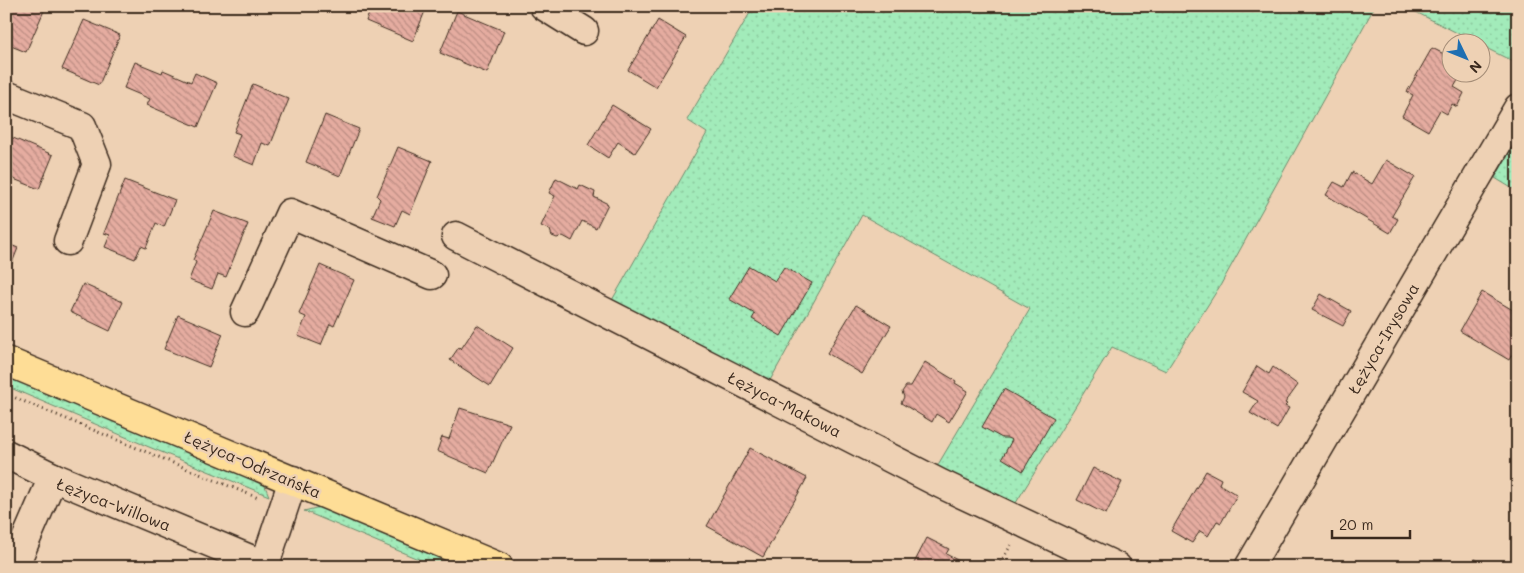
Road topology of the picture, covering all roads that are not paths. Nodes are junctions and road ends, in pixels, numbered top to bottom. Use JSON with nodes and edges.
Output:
{"nodes":[{"id":1,"x":544,"y":6,"type":"edge"},
{"id":2,"x":584,"y":31,"type":"dead end"},
{"id":3,"x":6,"y":95,"type":"edge"},
{"id":4,"x":1518,"y":108,"type":"edge"},
{"id":5,"x":456,"y":236,"type":"dead end"},
{"id":6,"x":68,"y":241,"type":"dead end"},
{"id":7,"x":432,"y":275,"type":"dead end"},
{"id":8,"x":245,"y":312,"type":"dead end"},
{"id":9,"x":6,"y":361,"type":"edge"},
{"id":10,"x":6,"y":454,"type":"edge"},
{"id":11,"x":53,"y":477,"type":"junction"},
{"id":12,"x":293,"y":480,"type":"junction"},
{"id":13,"x":266,"y":566,"type":"edge"},
{"id":14,"x":14,"y":567,"type":"edge"},
{"id":15,"x":499,"y":567,"type":"edge"},
{"id":16,"x":1117,"y":567,"type":"edge"},
{"id":17,"x":1249,"y":567,"type":"edge"}],
"edges":[{"from":1,"to":2,"type":"street"},
{"from":3,"to":6,"type":"street"},
{"from":4,"to":17,"type":"street","name":"Łężyca-Irysowa"},
{"from":5,"to":16,"type":"street","name":"Łężyca-Makowa"},
{"from":7,"to":8,"type":"street"},
{"from":9,"to":12,"type":"main road","name":"Łężyca-Odrzańska"},
{"from":10,"to":11,"type":"street"},
{"from":11,"to":13,"type":"street","name":"Łężyca-Willowa"},
{"from":11,"to":14,"type":"street","name":"Łężyca-Willowa"},
{"from":12,"to":13,"type":"street","name":"Łężyca-Willowa"},
{"from":12,"to":15,"type":"main road","name":"Łężyca-Odrzańska"}]}
